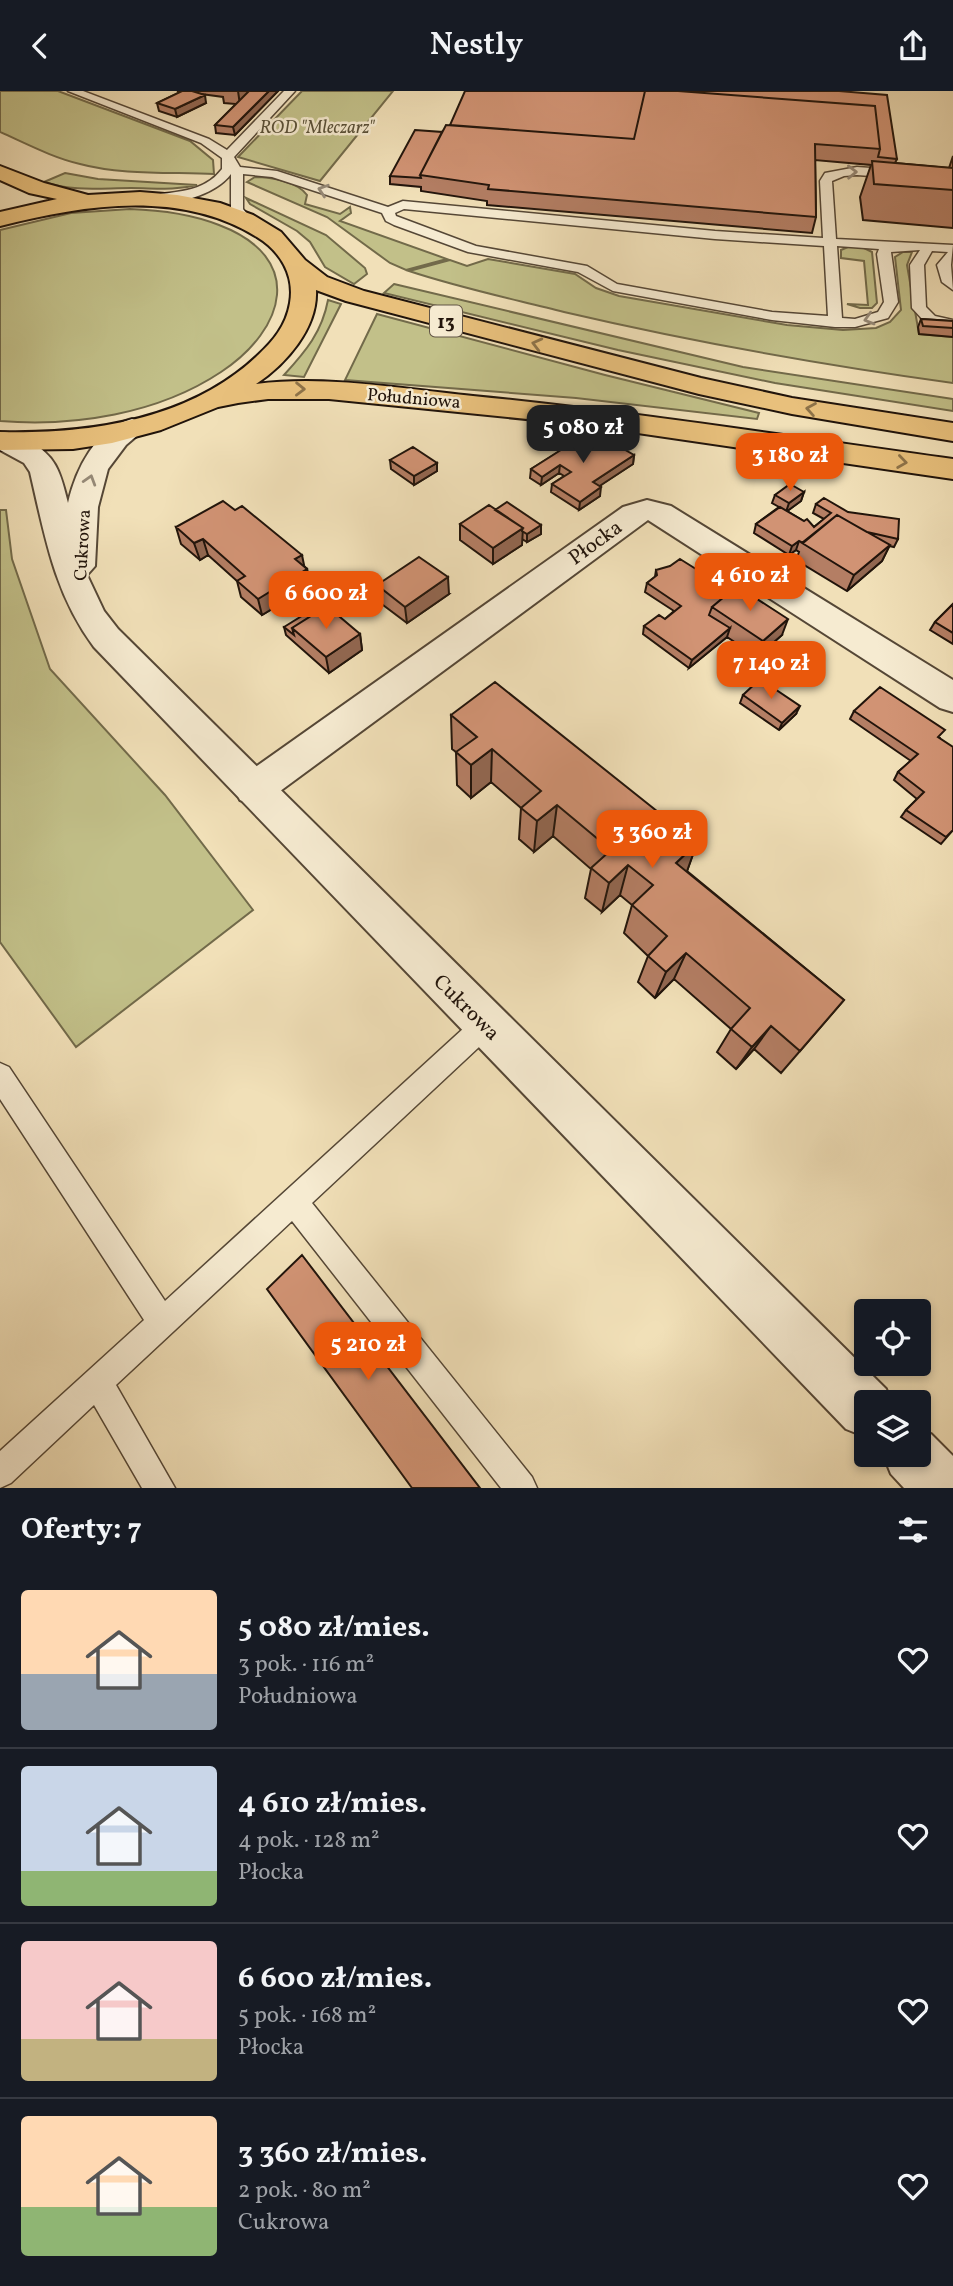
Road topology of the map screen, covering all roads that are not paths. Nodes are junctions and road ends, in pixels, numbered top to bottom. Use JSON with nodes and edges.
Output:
{"nodes":[{"id":1,"x":73,"y":91,"type":"edge"},
{"id":2,"x":290,"y":91,"type":"edge"},
{"id":3,"x":230,"y":164,"type":"junction"},
{"id":4,"x":0,"y":172,"type":"edge"},
{"id":5,"x":953,"y":178,"type":"edge"},
{"id":6,"x":137,"y":199,"type":"junction"},
{"id":7,"x":104,"y":200,"type":"junction"},
{"id":8,"x":388,"y":211,"type":"junction"},
{"id":9,"x":0,"y":219,"type":"edge"},
{"id":10,"x":249,"y":223,"type":"junction"},
{"id":11,"x":831,"y":244,"type":"junction"},
{"id":12,"x":928,"y":247,"type":"junction"},
{"id":13,"x":888,"y":248,"type":"junction"},
{"id":14,"x":953,"y":249,"type":"edge"},
{"id":15,"x":953,"y":255,"type":"edge"},
{"id":16,"x":297,"y":265,"type":"junction"},
{"id":17,"x":953,"y":286,"type":"edge"},
{"id":18,"x":935,"y":295,"type":"edge"},
{"id":19,"x":835,"y":323,"type":"junction"},
{"id":20,"x":953,"y":324,"type":"edge"},
{"id":21,"x":208,"y":401,"type":"junction"},
{"id":22,"x":132,"y":428,"type":"junction"},
{"id":23,"x":952,"y":432,"type":"edge"},
{"id":24,"x":2,"y":441,"type":"edge"},
{"id":25,"x":953,"y":470,"type":"edge"},
{"id":26,"x":79,"y":596,"type":"junction"},
{"id":27,"x":953,"y":698,"type":"edge"},
{"id":28,"x":254,"y":789,"type":"junction"},
{"id":29,"x":485,"y":1025,"type":"junction"},
{"id":30,"x":0,"y":1076,"type":"edge"},
{"id":31,"x":293,"y":1201,"type":"junction"},
{"id":32,"x":162,"y":1322,"type":"junction"},
{"id":33,"x":98,"y":1383,"type":"junction"},
{"id":34,"x":854,"y":1397,"type":"edge"},
{"id":35,"x":924,"y":1467,"type":"edge"},
{"id":36,"x":0,"y":1472,"type":"edge"},
{"id":37,"x":159,"y":1488,"type":"edge"},
{"id":38,"x":521,"y":1488,"type":"edge"},
{"id":39,"x":944,"y":1488,"type":"edge"}],
"edges":[{"from":1,"to":3,"type":"lane"},
{"from":2,"to":3,"type":"lane"},
{"from":3,"to":6,"type":"lane"},
{"from":8,"to":3,"type":"lane","one_way":true},
{"from":3,"to":10,"type":"lane"},
{"from":4,"to":7,"type":"main road","number":"13"},
{"from":11,"to":5,"type":"lane","one_way":true},
{"from":6,"to":7,"type":"main road","number":"13"},
{"from":6,"to":10,"type":"main road","number":"13"},
{"from":7,"to":9,"type":"main road"},
{"from":8,"to":11,"type":"lane"},
{"from":8,"to":19,"type":"lane"},
{"from":10,"to":16,"type":"main road","number":"13"},
{"from":11,"to":13,"type":"lane"},
{"from":11,"to":19,"type":"lane"},
{"from":12,"to":13,"type":"lane"},
{"from":12,"to":14,"type":"lane"},
{"from":12,"to":18,"type":"lane"},
{"from":13,"to":19,"type":"lane","one_way":true},
{"from":15,"to":17,"type":"lane"},
{"from":16,"to":21,"type":"main road"},
{"from":23,"to":16,"type":"main road","number":"13","one_way":true},
{"from":18,"to":20,"type":"lane"},
{"from":21,"to":22,"type":"main road"},
{"from":21,"to":25,"type":"main road","name":"Południowa","one_way":true},
{"from":22,"to":24,"type":"main road"},
{"from":26,"to":22,"type":"street","name":"Cukrowa","one_way":true},
{"from":24,"to":26,"type":"street","name":"Cukrowa"},
{"from":26,"to":28,"type":"street","name":"Cukrowa"},
{"from":27,"to":28,"type":"street","name":"Płocka"},
{"from":28,"to":29,"type":"street","name":"Cukrowa"},
{"from":29,"to":31,"type":"lane"},
{"from":29,"to":34,"type":"street","name":"Cukrowa"},
{"from":30,"to":32,"type":"lane"},
{"from":31,"to":32,"type":"lane"},
{"from":31,"to":38,"type":"lane"},
{"from":32,"to":33,"type":"lane"},
{"from":33,"to":36,"type":"lane"},
{"from":33,"to":37,"type":"lane"},
{"from":35,"to":39,"type":"street"}]}
